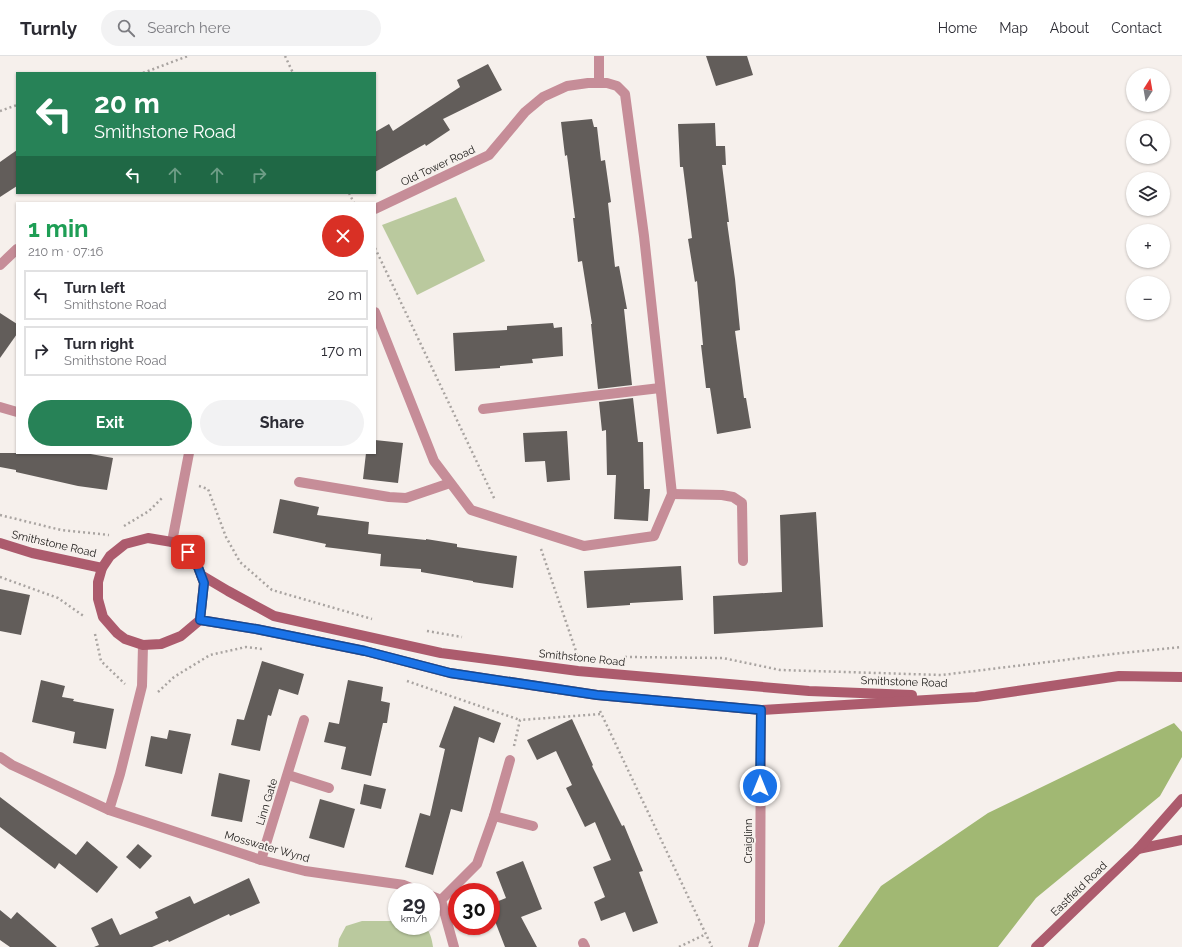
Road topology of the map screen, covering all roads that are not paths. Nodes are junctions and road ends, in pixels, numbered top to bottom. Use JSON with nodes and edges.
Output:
{"nodes":[{"id":1,"x":599,"y":56,"type":"edge"},
{"id":2,"x":599,"y":82,"type":"junction"},
{"id":3,"x":376,"y":209,"type":"edge"},
{"id":4,"x":16,"y":250,"type":"edge"},
{"id":5,"x":0,"y":265,"type":"edge"},
{"id":6,"x":376,"y":315,"type":"edge"},
{"id":7,"x":660,"y":388,"type":"junction"},
{"id":8,"x":0,"y":407,"type":"edge"},
{"id":9,"x":483,"y":409,"type":"dead end"},
{"id":10,"x":16,"y":412,"type":"edge"},
{"id":11,"x":189,"y":454,"type":"edge"},
{"id":12,"x":299,"y":482,"type":"dead end"},
{"id":13,"x":450,"y":482,"type":"junction"},
{"id":14,"x":672,"y":494,"type":"junction"},
{"id":15,"x":172,"y":542,"type":"junction"},
{"id":16,"x":0,"y":544,"type":"edge"},
{"id":17,"x":744,"y":561,"type":"dead end"},
{"id":18,"x":102,"y":568,"type":"junction"},
{"id":19,"x":201,"y":575,"type":"junction"},
{"id":20,"x":200,"y":620,"type":"junction"},
{"id":21,"x":143,"y":645,"type":"junction"},
{"id":22,"x":1182,"y":677,"type":"edge"},
{"id":23,"x":976,"y":697,"type":"junction"},
{"id":24,"x":761,"y":710,"type":"junction"},
{"id":25,"x":304,"y":720,"type":"dead end"},
{"id":26,"x":0,"y":757,"type":"edge"},
{"id":27,"x":510,"y":760,"type":"road end"},
{"id":28,"x":288,"y":774,"type":"junction"},
{"id":29,"x":329,"y":788,"type":"dead end"},
{"id":30,"x":1182,"y":799,"type":"edge"},
{"id":31,"x":109,"y":810,"type":"junction"},
{"id":32,"x":494,"y":816,"type":"junction"},
{"id":33,"x":534,"y":826,"type":"dead end"},
{"id":34,"x":1182,"y":840,"type":"edge"},
{"id":35,"x":1138,"y":849,"type":"junction"},
{"id":36,"x":261,"y":860,"type":"junction"},
{"id":37,"x":390,"y":883,"type":"edge"},
{"id":38,"x":441,"y":900,"type":"joint"},
{"id":39,"x":454,"y":947,"type":"edge"},
{"id":40,"x":753,"y":947,"type":"edge"},
{"id":41,"x":1036,"y":947,"type":"edge"}],
"edges":[{"from":1,"to":2,"type":"street"},
{"from":2,"to":3,"type":"street","name":"Old Tower Road"},
{"from":2,"to":7,"type":"street","name":"Old Tower Road"},
{"from":4,"to":5,"type":"street"},
{"from":6,"to":13,"type":"street"},
{"from":7,"to":9,"type":"street"},
{"from":7,"to":14,"type":"street"},
{"from":8,"to":10,"type":"street"},
{"from":11,"to":15,"type":"street"},
{"from":12,"to":13,"type":"street"},
{"from":13,"to":14,"type":"street"},
{"from":14,"to":17,"type":"street"},
{"from":15,"to":18,"type":"street","name":"Smithstone Road"},
{"from":15,"to":19,"type":"street","name":"Smithstone Road"},
{"from":16,"to":18,"type":"street","name":"Smithstone Road"},
{"from":18,"to":21,"type":"street","name":"Smithstone Road"},
{"from":19,"to":20,"type":"street","name":"Smithstone Road"},
{"from":19,"to":23,"type":"street","name":"Smithstone Road"},
{"from":20,"to":21,"type":"street","name":"Smithstone Road"},
{"from":20,"to":24,"type":"street","name":"Smithstone Road"},
{"from":21,"to":31,"type":"street"},
{"from":22,"to":23,"type":"street","name":"Smithstone Road"},
{"from":23,"to":24,"type":"street","name":"Smithstone Road"},
{"from":24,"to":40,"type":"street","name":"Craiglinn"},
{"from":25,"to":28,"type":"street","name":"Linn Gate"},
{"from":26,"to":31,"type":"street","name":"Mosswater Wynd"},
{"from":27,"to":32,"type":"street"},
{"from":28,"to":29,"type":"street","name":"Linn Gate"},
{"from":28,"to":36,"type":"street","name":"Linn Gate"},
{"from":30,"to":35,"type":"street","name":"Eastfield Road"},
{"from":31,"to":36,"type":"street","name":"Mosswater Wynd"},
{"from":32,"to":33,"type":"street"},
{"from":32,"to":38,"type":"street"},
{"from":34,"to":35,"type":"street"},
{"from":35,"to":41,"type":"street","name":"Eastfield Road"},
{"from":36,"to":37,"type":"street","name":"Mosswater Wynd"},
{"from":38,"to":39,"type":"street"}]}
